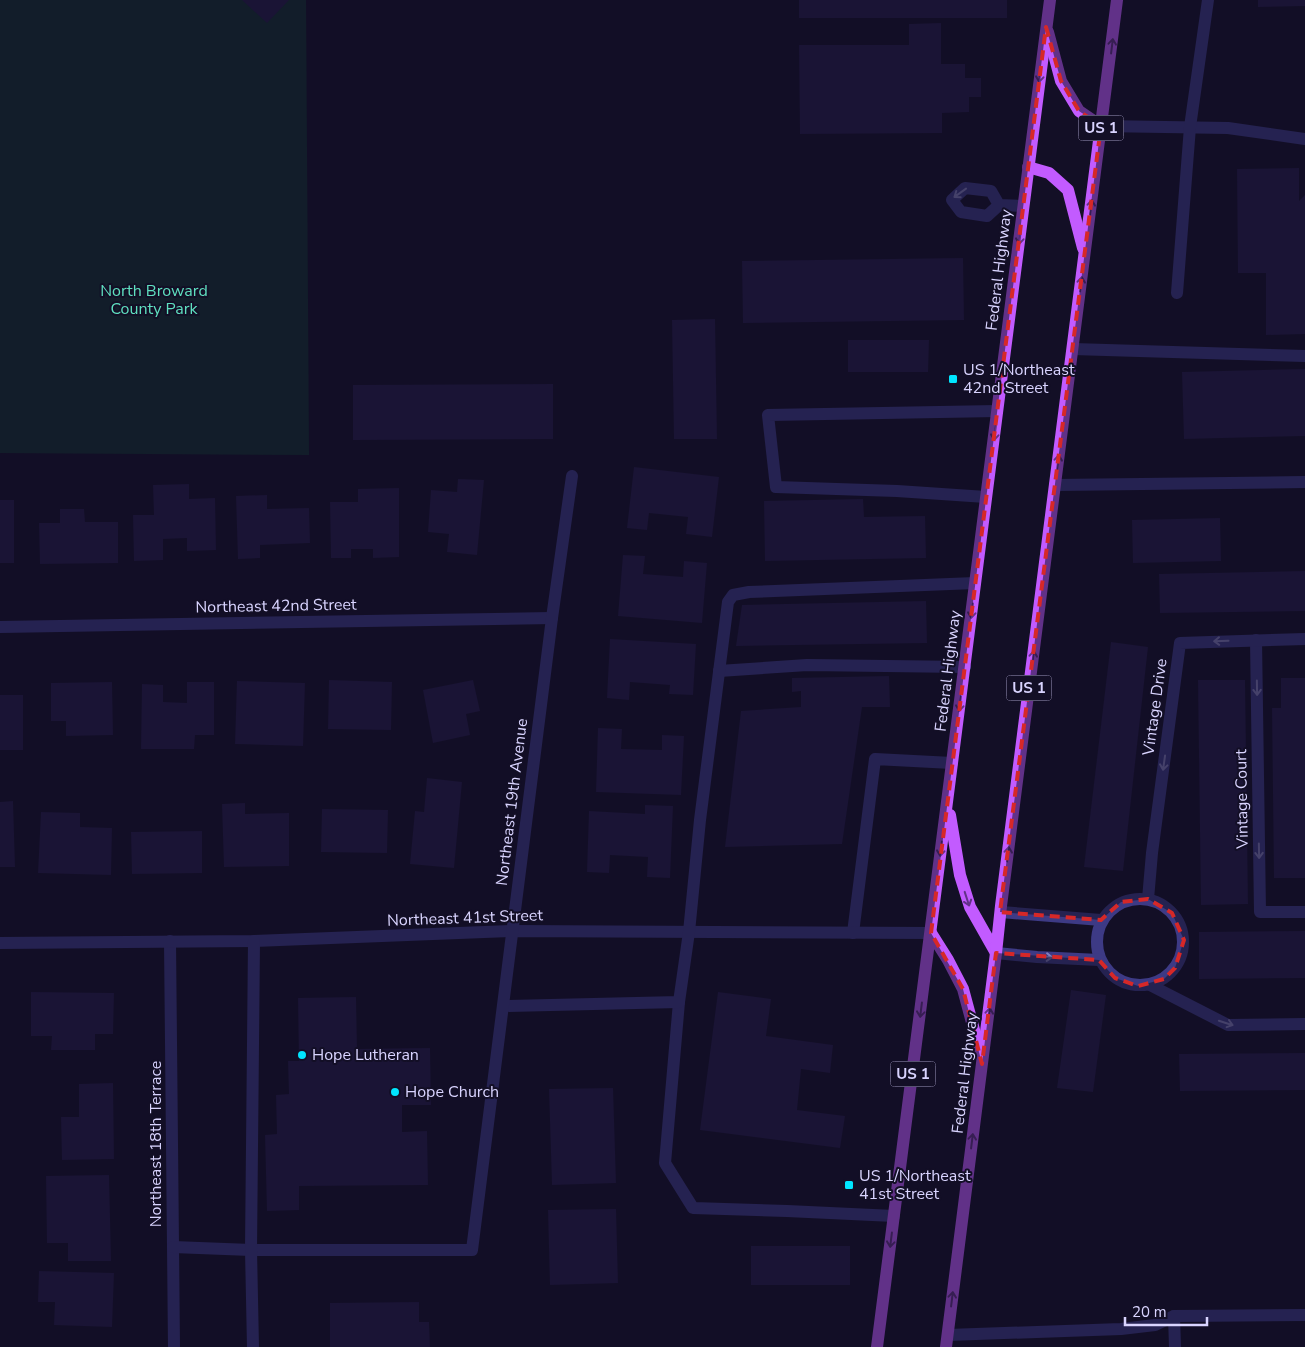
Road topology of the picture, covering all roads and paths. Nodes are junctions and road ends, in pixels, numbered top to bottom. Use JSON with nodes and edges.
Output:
{"nodes":[{"id":1,"x":1050,"y":0,"type":"edge"},
{"id":2,"x":1117,"y":0,"type":"edge"},
{"id":3,"x":1208,"y":0,"type":"edge"},
{"id":4,"x":1046,"y":27,"type":"junction"},
{"id":5,"x":1102,"y":126,"type":"junction"},
{"id":6,"x":1190,"y":127,"type":"junction"},
{"id":7,"x":1305,"y":139,"type":"edge"},
{"id":8,"x":1028,"y":168,"type":"junction"},
{"id":9,"x":999,"y":205,"type":"dead end"},
{"id":10,"x":1024,"y":206,"type":"junction"},
{"id":11,"x":1085,"y":255,"type":"junction"},
{"id":12,"x":1177,"y":293,"type":"dead end"},
{"id":13,"x":1073,"y":349,"type":"junction"},
{"id":14,"x":1305,"y":356,"type":"edge"},
{"id":15,"x":997,"y":411,"type":"junction"},
{"id":16,"x":572,"y":476,"type":"dead end"},
{"id":17,"x":1305,"y":482,"type":"edge"},
{"id":18,"x":1055,"y":486,"type":"junction"},
{"id":19,"x":986,"y":497,"type":"junction"},
{"id":20,"x":975,"y":583,"type":"junction"},
{"id":21,"x":552,"y":618,"type":"junction"},
{"id":22,"x":0,"y":627,"type":"edge"},
{"id":23,"x":1305,"y":639,"type":"edge"},
{"id":24,"x":1256,"y":640,"type":"junction"},
{"id":25,"x":964,"y":667,"type":"junction"},
{"id":26,"x":719,"y":672,"type":"junction"},
{"id":27,"x":952,"y":764,"type":"junction"},
{"id":28,"x":948,"y":800,"type":"junction"},
{"id":29,"x":1148,"y":899,"type":"junction"},
{"id":30,"x":1001,"y":912,"type":"junction"},
{"id":31,"x":1305,"y":912,"type":"edge"},
{"id":32,"x":1102,"y":920,"type":"junction"},
{"id":33,"x":512,"y":932,"type":"junction"},
{"id":34,"x":689,"y":932,"type":"junction"},
{"id":35,"x":853,"y":933,"type":"junction"},
{"id":36,"x":930,"y":933,"type":"junction"},
{"id":37,"x":170,"y":941,"type":"junction"},
{"id":38,"x":254,"y":941,"type":"junction"},
{"id":39,"x":0,"y":943,"type":"edge"},
{"id":40,"x":996,"y":953,"type":"junction"},
{"id":41,"x":1099,"y":960,"type":"junction"},
{"id":42,"x":1150,"y":985,"type":"junction"},
{"id":43,"x":679,"y":1002,"type":"junction"},
{"id":44,"x":504,"y":1006,"type":"junction"},
{"id":45,"x":1305,"y":1024,"type":"edge"},
{"id":46,"x":982,"y":1064,"type":"junction"},
{"id":47,"x":894,"y":1216,"type":"junction"},
{"id":48,"x":173,"y":1247,"type":"junction"},
{"id":49,"x":251,"y":1250,"type":"junction"},
{"id":50,"x":1305,"y":1315,"type":"edge"},
{"id":51,"x":1174,"y":1316,"type":"junction"},
{"id":52,"x":947,"y":1341,"type":"edge"},
{"id":53,"x":174,"y":1347,"type":"edge"},
{"id":54,"x":253,"y":1347,"type":"edge"},
{"id":55,"x":877,"y":1347,"type":"edge"},
{"id":56,"x":1175,"y":1347,"type":"edge"}],
"edges":[{"from":1,"to":4,"type":"main road","name":"Federal Highway","number":"US 1"},
{"from":5,"to":2,"type":"main road","name":"Federal Highway","number":"US 1","one_way":true},
{"from":3,"to":6,"type":"street"},
{"from":4,"to":5,"type":"main road"},
{"from":4,"to":8,"type":"main road","name":"Federal Highway","number":"US 1","one_way":true},
{"from":5,"to":6,"type":"street"},
{"from":11,"to":5,"type":"main road","name":"Federal Highway","number":"US 1","one_way":true},
{"from":6,"to":7,"type":"street"},
{"from":6,"to":12,"type":"street"},
{"from":8,"to":10,"type":"main road","name":"Federal Highway","number":"US 1"},
{"from":8,"to":11,"type":"main road"},
{"from":9,"to":10,"type":"street"},
{"from":10,"to":15,"type":"main road","name":"Federal Highway","number":"US 1","one_way":true},
{"from":13,"to":11,"type":"main road","name":"Federal Highway","number":"US 1","one_way":true},
{"from":13,"to":14,"type":"street"},
{"from":18,"to":13,"type":"main road","name":"Federal Highway","number":"US 1","one_way":true},
{"from":15,"to":19,"type":"main road","name":"Federal Highway","number":"US 1","one_way":true},
{"from":15,"to":19,"type":"street"},
{"from":16,"to":21,"type":"street","name":"Northeast 19th Avenue"},
{"from":17,"to":18,"type":"street"},
{"from":30,"to":18,"type":"main road","name":"Federal Highway","number":"US 1","one_way":true},
{"from":19,"to":20,"type":"main road","name":"Federal Highway","number":"US 1"},
{"from":20,"to":25,"type":"main road","name":"Federal Highway","number":"US 1","one_way":true},
{"from":20,"to":26,"type":"street"},
{"from":21,"to":22,"type":"street","name":"Northeast 42nd Street"},
{"from":21,"to":33,"type":"street","name":"Northeast 19th Avenue"},
{"from":23,"to":24,"type":"street","name":"Vintage Drive"},
{"from":24,"to":29,"type":"street","name":"Vintage Drive","one_way":true},
{"from":24,"to":31,"type":"street","name":"Vintage Court","one_way":true},
{"from":25,"to":26,"type":"street"},
{"from":25,"to":27,"type":"main road","name":"Federal Highway","number":"US 1","one_way":true},
{"from":26,"to":34,"type":"street"},
{"from":27,"to":28,"type":"main road","name":"Federal Highway","number":"US 1"},
{"from":27,"to":35,"type":"street"},
{"from":28,"to":36,"type":"main road","name":"Federal Highway","number":"US 1","one_way":true},
{"from":28,"to":40,"type":"main road","one_way":true},
{"from":29,"to":32,"type":"street"},
{"from":29,"to":42,"type":"street"},
{"from":30,"to":32,"type":"street"},
{"from":30,"to":40,"type":"main road","name":"Federal Highway","number":"US 1"},
{"from":32,"to":41,"type":"street"},
{"from":33,"to":34,"type":"street","name":"Northeast 41st Street"},
{"from":33,"to":38,"type":"street","name":"Northeast 41st Street"},
{"from":33,"to":44,"type":"street","name":"Northeast 19th Avenue"},
{"from":34,"to":35,"type":"street","name":"Northeast 41st Street"},
{"from":34,"to":43,"type":"street"},
{"from":35,"to":36,"type":"street","name":"Northeast 41st Street"},
{"from":36,"to":46,"type":"main road"},
{"from":36,"to":47,"type":"main road","name":"Federal Highway","number":"US 1","one_way":true},
{"from":37,"to":38,"type":"street","name":"Northeast 41st Street"},
{"from":37,"to":39,"type":"street","name":"Northeast 41st Street"},
{"from":37,"to":48,"type":"street","name":"Northeast 18th Terrace"},
{"from":38,"to":49,"type":"street"},
{"from":40,"to":41,"type":"street","one_way":true},
{"from":46,"to":40,"type":"main road","name":"Federal Highway","number":"US 1","one_way":true},
{"from":41,"to":42,"type":"street"},
{"from":42,"to":45,"type":"street","one_way":true},
{"from":43,"to":44,"type":"street"},
{"from":43,"to":47,"type":"street"},
{"from":44,"to":49,"type":"street","name":"Northeast 19th Avenue"},
{"from":52,"to":46,"type":"main road","name":"Federal Highway","number":"US 1","one_way":true},
{"from":47,"to":55,"type":"main road","name":"Federal Highway","number":"US 1","one_way":true},
{"from":48,"to":49,"type":"street"},
{"from":48,"to":53,"type":"street","name":"Northeast 18th Terrace"},
{"from":49,"to":54,"type":"street"},
{"from":50,"to":51,"type":"street"},
{"from":51,"to":52,"type":"street"},
{"from":51,"to":56,"type":"street"}]}
